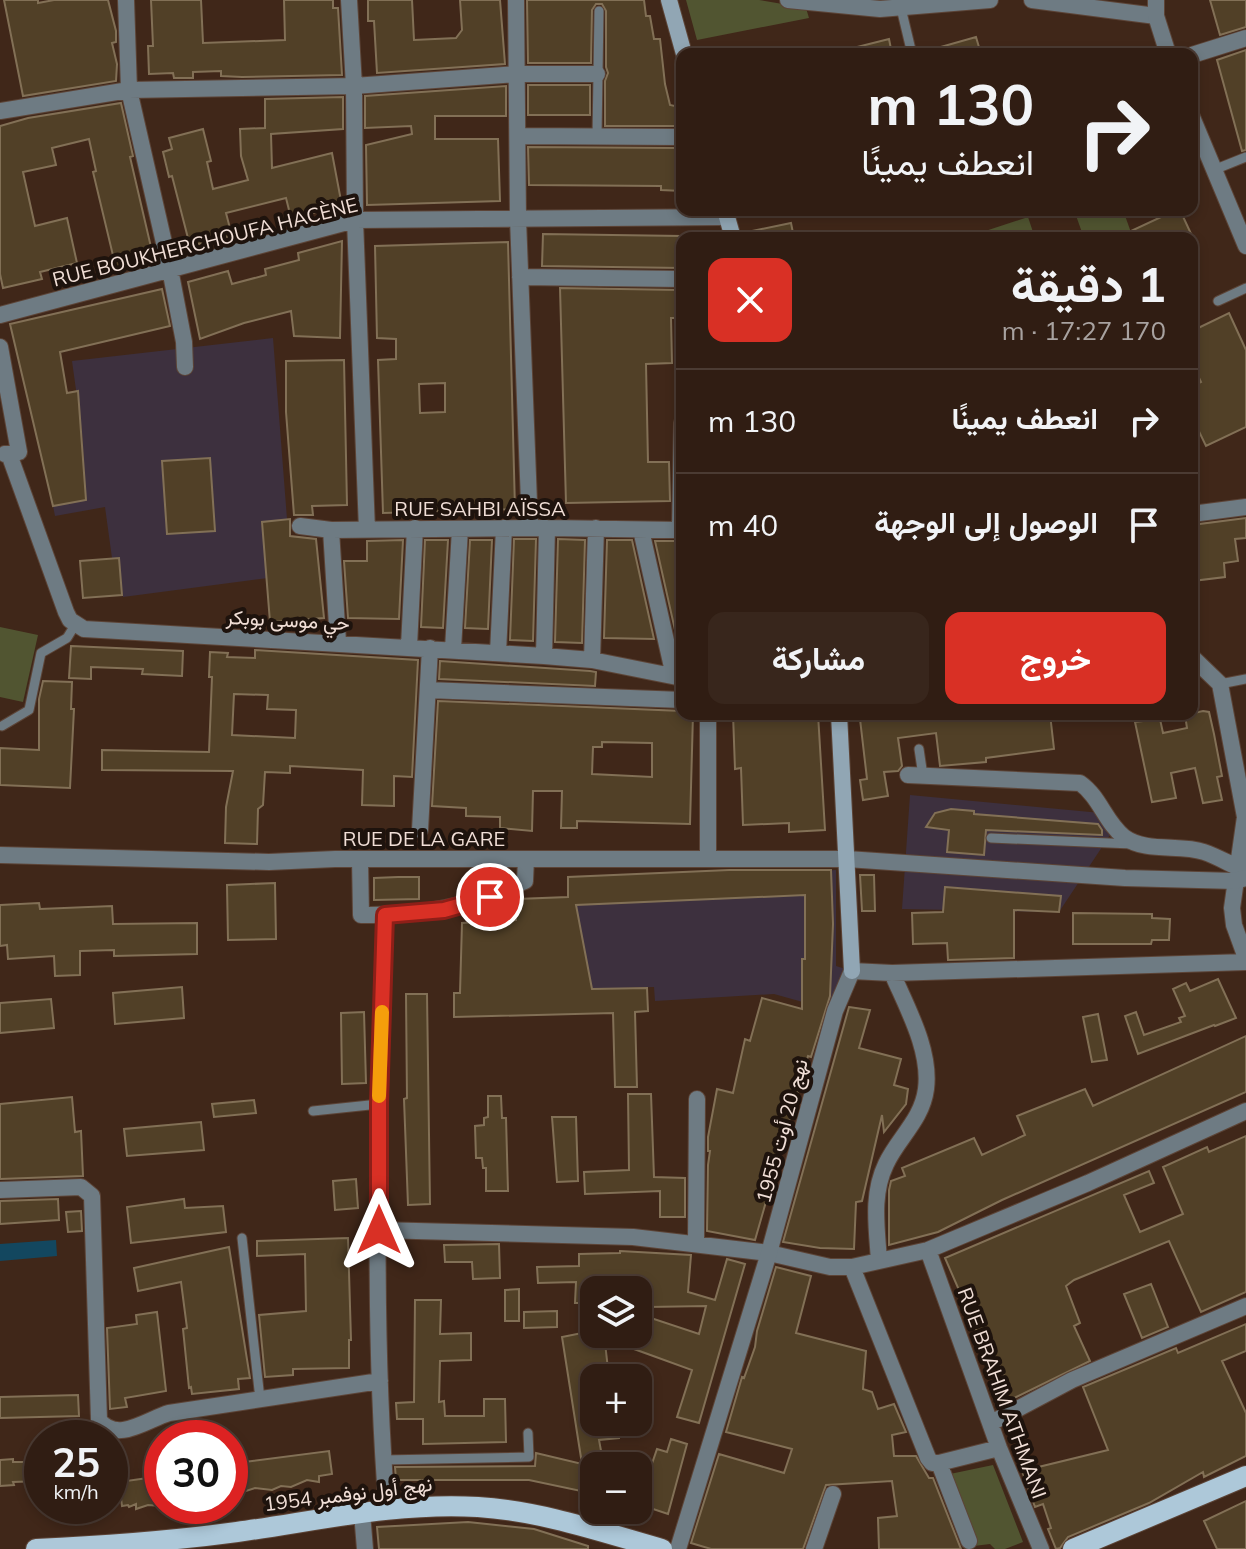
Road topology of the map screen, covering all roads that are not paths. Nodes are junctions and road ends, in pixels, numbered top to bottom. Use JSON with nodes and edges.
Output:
{"nodes":[{"id":1,"x":126,"y":0,"type":"edge"},
{"id":2,"x":349,"y":0,"type":"edge"},
{"id":3,"x":516,"y":0,"type":"edge"},
{"id":4,"x":669,"y":0,"type":"edge"},
{"id":5,"x":788,"y":0,"type":"edge"},
{"id":6,"x":990,"y":0,"type":"edge"},
{"id":7,"x":1032,"y":0,"type":"edge"},
{"id":8,"x":901,"y":8,"type":"junction"},
{"id":9,"x":1156,"y":8,"type":"edge"},
{"id":10,"x":599,"y":11,"type":"dead end"},
{"id":11,"x":1246,"y":38,"type":"edge"},
{"id":12,"x":682,"y":48,"type":"edge"},
{"id":13,"x":911,"y":48,"type":"edge"},
{"id":14,"x":1166,"y":48,"type":"edge"},
{"id":15,"x":1198,"y":53,"type":"edge"},
{"id":16,"x":517,"y":74,"type":"junction"},
{"id":17,"x":597,"y":74,"type":"junction"},
{"id":18,"x":354,"y":86,"type":"junction"},
{"id":19,"x":129,"y":90,"type":"junction"},
{"id":20,"x":0,"y":111,"type":"edge"},
{"id":21,"x":1198,"y":130,"type":"edge"},
{"id":22,"x":518,"y":136,"type":"junction"},
{"id":23,"x":597,"y":136,"type":"junction"},
{"id":24,"x":676,"y":137,"type":"edge"},
{"id":25,"x":1246,"y":157,"type":"edge"},
{"id":26,"x":1216,"y":169,"type":"junction"},
{"id":27,"x":676,"y":215,"type":"edge"},
{"id":28,"x":1241,"y":216,"type":"edge"},
{"id":29,"x":518,"y":219,"type":"junction"},
{"id":30,"x":355,"y":220,"type":"junction"},
{"id":31,"x":1246,"y":246,"type":"edge"},
{"id":32,"x":170,"y":269,"type":"junction"},
{"id":33,"x":520,"y":277,"type":"junction"},
{"id":34,"x":676,"y":279,"type":"edge"},
{"id":35,"x":1246,"y":288,"type":"edge"},
{"id":36,"x":1218,"y":301,"type":"dead end"},
{"id":37,"x":0,"y":315,"type":"edge"},
{"id":38,"x":0,"y":347,"type":"edge"},
{"id":39,"x":185,"y":367,"type":"dead end"},
{"id":40,"x":9,"y":454,"type":"edge"},
{"id":41,"x":1246,"y":507,"type":"edge"},
{"id":42,"x":1198,"y":513,"type":"edge"},
{"id":43,"x":300,"y":526,"type":"dead end"},
{"id":44,"x":415,"y":528,"type":"junction"},
{"id":45,"x":504,"y":528,"type":"junction"},
{"id":46,"x":530,"y":528,"type":"junction"},
{"id":47,"x":547,"y":528,"type":"junction"},
{"id":48,"x":596,"y":528,"type":"junction"},
{"id":49,"x":460,"y":529,"type":"junction"},
{"id":50,"x":331,"y":530,"type":"junction"},
{"id":51,"x":367,"y":530,"type":"junction"},
{"id":52,"x":641,"y":530,"type":"junction"},
{"id":53,"x":676,"y":530,"type":"edge"},
{"id":54,"x":75,"y":625,"type":"junction"},
{"id":55,"x":338,"y":642,"type":"junction"},
{"id":56,"x":409,"y":646,"type":"junction"},
{"id":57,"x":430,"y":648,"type":"junction"},
{"id":58,"x":453,"y":649,"type":"junction"},
{"id":59,"x":498,"y":653,"type":"junction"},
{"id":60,"x":544,"y":656,"type":"junction"},
{"id":61,"x":592,"y":660,"type":"junction"},
{"id":62,"x":1198,"y":663,"type":"edge"},
{"id":63,"x":676,"y":669,"type":"edge"},
{"id":64,"x":676,"y":677,"type":"edge"},
{"id":65,"x":1246,"y":679,"type":"edge"},
{"id":66,"x":1220,"y":684,"type":"junction"},
{"id":67,"x":428,"y":690,"type":"junction"},
{"id":68,"x":676,"y":700,"type":"edge"},
{"id":69,"x":708,"y":720,"type":"edge"},
{"id":70,"x":839,"y":720,"type":"edge"},
{"id":71,"x":2,"y":726,"type":"edge"},
{"id":72,"x":919,"y":749,"type":"dead end"},
{"id":73,"x":915,"y":776,"type":"joint"},
{"id":74,"x":420,"y":830,"type":"dead end"},
{"id":75,"x":991,"y":838,"type":"dead end"},
{"id":76,"x":1141,"y":845,"type":"junction"},
{"id":77,"x":0,"y":855,"type":"edge"},
{"id":78,"x":360,"y":859,"type":"junction"},
{"id":79,"x":526,"y":859,"type":"junction"},
{"id":80,"x":708,"y":859,"type":"junction"},
{"id":81,"x":847,"y":859,"type":"junction"},
{"id":82,"x":1240,"y":876,"type":"edge"},
{"id":83,"x":385,"y":915,"type":"junction"},
{"id":84,"x":1246,"y":960,"type":"edge"},
{"id":85,"x":852,"y":971,"type":"junction"},
{"id":86,"x":892,"y":973,"type":"junction"},
{"id":87,"x":697,"y":1099,"type":"dead end"},
{"id":88,"x":379,"y":1104,"type":"junction"},
{"id":89,"x":313,"y":1111,"type":"dead end"},
{"id":90,"x":1246,"y":1111,"type":"edge"},
{"id":91,"x":0,"y":1190,"type":"edge"},
{"id":92,"x":379,"y":1230,"type":"junction"},
{"id":93,"x":242,"y":1238,"type":"dead end"},
{"id":94,"x":696,"y":1244,"type":"junction"},
{"id":95,"x":928,"y":1250,"type":"junction"},
{"id":96,"x":769,"y":1253,"type":"junction"},
{"id":97,"x":879,"y":1261,"type":"junction"},
{"id":98,"x":852,"y":1267,"type":"junction"},
{"id":99,"x":1246,"y":1306,"type":"edge"},
{"id":100,"x":380,"y":1381,"type":"junction"},
{"id":101,"x":260,"y":1399,"type":"junction"},
{"id":102,"x":991,"y":1423,"type":"junction"},
{"id":103,"x":528,"y":1433,"type":"dead end"},
{"id":104,"x":999,"y":1448,"type":"junction"},
{"id":105,"x":383,"y":1460,"type":"junction"},
{"id":106,"x":939,"y":1463,"type":"junction"},
{"id":107,"x":1246,"y":1476,"type":"edge"},
{"id":108,"x":833,"y":1494,"type":"dead end"},
{"id":109,"x":387,"y":1510,"type":"junction"},
{"id":110,"x":362,"y":1513,"type":"junction"},
{"id":111,"x":969,"y":1541,"type":"dead end"},
{"id":112,"x":615,"y":1543,"type":"edge"},
{"id":113,"x":36,"y":1549,"type":"edge"},
{"id":114,"x":365,"y":1549,"type":"edge"},
{"id":115,"x":662,"y":1549,"type":"edge"},
{"id":116,"x":678,"y":1549,"type":"edge"},
{"id":117,"x":814,"y":1549,"type":"edge"},
{"id":118,"x":1041,"y":1549,"type":"edge"},
{"id":119,"x":1073,"y":1549,"type":"edge"}],
"edges":[{"from":1,"to":19,"type":"street"},
{"from":2,"to":18,"type":"street"},
{"from":3,"to":16,"type":"street"},
{"from":4,"to":12,"type":"main road"},
{"from":5,"to":8,"type":"street"},
{"from":6,"to":8,"type":"street"},
{"from":7,"to":9,"type":"street"},
{"from":8,"to":13,"type":"lane"},
{"from":9,"to":14,"type":"street"},
{"from":10,"to":17,"type":"lane"},
{"from":11,"to":15,"type":"street"},
{"from":16,"to":17,"type":"street"},
{"from":16,"to":18,"type":"street"},
{"from":16,"to":22,"type":"street"},
{"from":17,"to":23,"type":"lane"},
{"from":18,"to":19,"type":"street"},
{"from":18,"to":30,"type":"street"},
{"from":19,"to":20,"type":"street"},
{"from":19,"to":32,"type":"street"},
{"from":21,"to":26,"type":"street"},
{"from":22,"to":23,"type":"street"},
{"from":22,"to":29,"type":"street"},
{"from":23,"to":24,"type":"street"},
{"from":25,"to":26,"type":"lane"},
{"from":26,"to":28,"type":"street"},
{"from":27,"to":29,"type":"street","name":"RUE BOUKHERCHOUFA HACÈNE"},
{"from":28,"to":31,"type":"street"},
{"from":29,"to":30,"type":"street","name":"RUE BOUKHERCHOUFA HACÈNE"},
{"from":29,"to":33,"type":"street"},
{"from":30,"to":32,"type":"street","name":"RUE BOUKHERCHOUFA HACÈNE"},
{"from":30,"to":51,"type":"street"},
{"from":32,"to":37,"type":"street","name":"RUE BOUKHERCHOUFA HACÈNE"},
{"from":32,"to":39,"type":"street"},
{"from":33,"to":34,"type":"street"},
{"from":33,"to":46,"type":"street"},
{"from":35,"to":36,"type":"lane"},
{"from":38,"to":40,"type":"street"},
{"from":40,"to":54,"type":"street"},
{"from":41,"to":42,"type":"street"},
{"from":43,"to":50,"type":"street","name":"RUE SAHBI AÏSSA"},
{"from":44,"to":49,"type":"street","name":"RUE SAHBI AÏSSA"},
{"from":44,"to":51,"type":"street","name":"RUE SAHBI AÏSSA"},
{"from":44,"to":56,"type":"street"},
{"from":45,"to":46,"type":"street","name":"RUE SAHBI AÏSSA"},
{"from":45,"to":49,"type":"street","name":"RUE SAHBI AÏSSA"},
{"from":45,"to":59,"type":"street"},
{"from":46,"to":47,"type":"street","name":"RUE SAHBI AÏSSA"},
{"from":47,"to":48,"type":"street","name":"RUE SAHBI AÏSSA"},
{"from":47,"to":60,"type":"street"},
{"from":48,"to":52,"type":"street","name":"RUE SAHBI AÏSSA"},
{"from":48,"to":61,"type":"street"},
{"from":49,"to":58,"type":"street"},
{"from":50,"to":51,"type":"street","name":"RUE SAHBI AÏSSA"},
{"from":50,"to":55,"type":"street"},
{"from":52,"to":53,"type":"street","name":"RUE SAHBI AÏSSA"},
{"from":52,"to":63,"type":"street"},
{"from":54,"to":55,"type":"street","name":"حي موسى بوبكر"},
{"from":54,"to":71,"type":"lane"},
{"from":55,"to":56,"type":"street","name":"حي موسى بوبكر"},
{"from":56,"to":57,"type":"street","name":"حي موسى بوبكر"},
{"from":57,"to":58,"type":"street","name":"حي موسى بوبكر"},
{"from":57,"to":67,"type":"street"},
{"from":58,"to":59,"type":"street","name":"حي موسى بوبكر"},
{"from":59,"to":60,"type":"street","name":"حي موسى بوبكر"},
{"from":60,"to":61,"type":"street","name":"حي موسى بوبكر"},
{"from":61,"to":64,"type":"street","name":"حي موسى بوبكر"},
{"from":62,"to":66,"type":"street"},
{"from":65,"to":66,"type":"lane"},
{"from":66,"to":82,"type":"street"},
{"from":67,"to":68,"type":"street"},
{"from":67,"to":74,"type":"street"},
{"from":69,"to":80,"type":"street"},
{"from":70,"to":81,"type":"main road","name":"نهج 20 أوت 1955"},
{"from":72,"to":73,"type":"lane"},
{"from":73,"to":76,"type":"street"},
{"from":75,"to":76,"type":"lane"},
{"from":76,"to":82,"type":"street"},
{"from":77,"to":78,"type":"street","name":"RUE DE LA GARE"},
{"from":78,"to":79,"type":"street","name":"RUE DE LA GARE"},
{"from":78,"to":83,"type":"street"},
{"from":79,"to":80,"type":"street","name":"RUE DE LA GARE"},
{"from":79,"to":83,"type":"street"},
{"from":80,"to":81,"type":"street","name":"RUE DE LA GARE"},
{"from":81,"to":82,"type":"street","name":"RUE DE LA GARE"},
{"from":81,"to":85,"type":"main road","name":"نهج 20 أوت 1955"},
{"from":82,"to":84,"type":"street"},
{"from":83,"to":88,"type":"street"},
{"from":84,"to":86,"type":"street"},
{"from":85,"to":86,"type":"street"},
{"from":85,"to":96,"type":"street","name":"نهج 20 أوت 1955"},
{"from":86,"to":97,"type":"street"},
{"from":87,"to":94,"type":"street"},
{"from":88,"to":89,"type":"lane"},
{"from":88,"to":92,"type":"street"},
{"from":90,"to":95,"type":"street"},
{"from":91,"to":101,"type":"street"},
{"from":92,"to":94,"type":"street"},
{"from":92,"to":100,"type":"street"},
{"from":93,"to":101,"type":"lane"},
{"from":94,"to":96,"type":"street"},
{"from":95,"to":97,"type":"street"},
{"from":95,"to":102,"type":"street","name":"RUE BRAHIM ATHMANI"},
{"from":96,"to":98,"type":"street"},
{"from":96,"to":116,"type":"street","name":"نهج 20 أوت 1955"},
{"from":97,"to":98,"type":"street"},
{"from":98,"to":106,"type":"street"},
{"from":99,"to":102,"type":"street"},
{"from":100,"to":101,"type":"street"},
{"from":100,"to":105,"type":"street"},
{"from":102,"to":104,"type":"street","name":"RUE BRAHIM ATHMANI"},
{"from":103,"to":105,"type":"lane"},
{"from":104,"to":106,"type":"street"},
{"from":104,"to":118,"type":"street","name":"RUE BRAHIM ATHMANI"},
{"from":105,"to":109,"type":"street"},
{"from":106,"to":111,"type":"street"},
{"from":107,"to":119,"type":"main road"},
{"from":108,"to":117,"type":"street"},
{"from":109,"to":110,"type":"main road","name":"نهج أول نوفمبر 1954"},
{"from":109,"to":112,"type":"main road","name":"نهج أول نوفمبر 1954"},
{"from":110,"to":113,"type":"main road","name":"نهج أول نوفمبر 1954"},
{"from":110,"to":114,"type":"street"},
{"from":112,"to":115,"type":"main road","name":"نهج أول نوفمبر 1954"}]}
